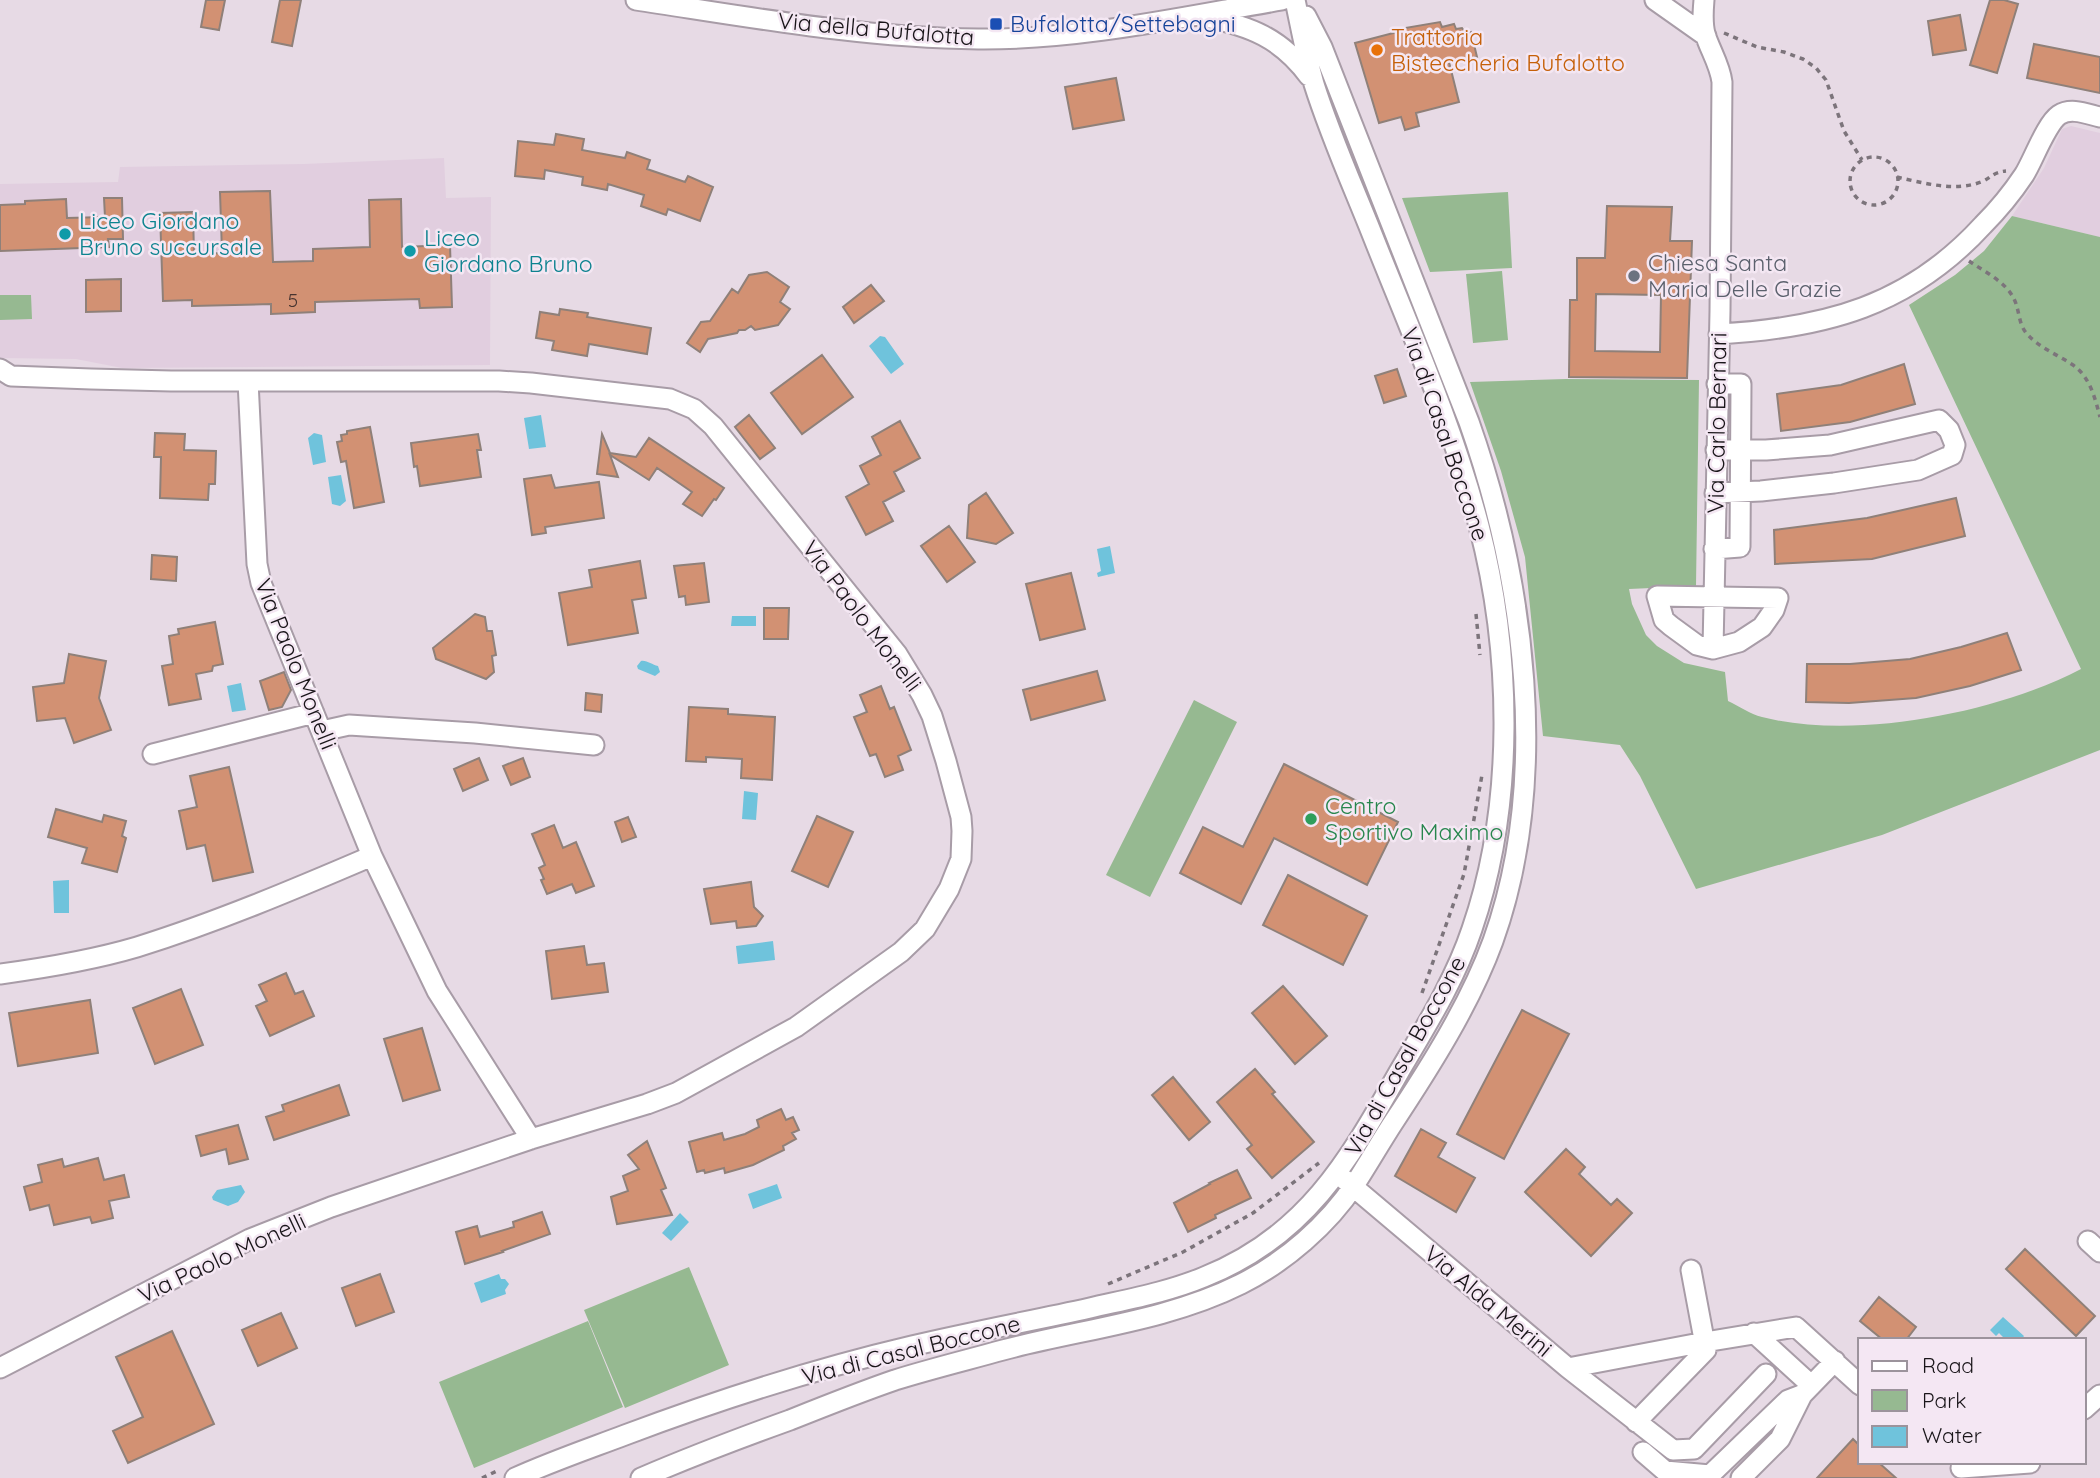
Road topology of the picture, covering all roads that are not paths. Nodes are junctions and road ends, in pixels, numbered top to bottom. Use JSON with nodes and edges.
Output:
{"nodes":[{"id":1,"x":636,"y":0,"type":"edge"},
{"id":2,"x":1282,"y":0,"type":"edge"},
{"id":3,"x":1295,"y":0,"type":"edge"},
{"id":4,"x":1655,"y":0,"type":"edge"},
{"id":5,"x":1704,"y":0,"type":"edge"},
{"id":6,"x":1191,"y":8,"type":"edge"},
{"id":7,"x":1706,"y":36,"type":"junction"},
{"id":8,"x":1314,"y":82,"type":"junction"},
{"id":9,"x":2100,"y":117,"type":"edge"},
{"id":10,"x":1719,"y":334,"type":"junction"},
{"id":11,"x":4,"y":374,"type":"edge"},
{"id":12,"x":248,"y":381,"type":"junction"},
{"id":13,"x":1717,"y":384,"type":"junction"},
{"id":14,"x":1716,"y":450,"type":"junction"},
{"id":15,"x":1741,"y":450,"type":"junction"},
{"id":16,"x":1741,"y":492,"type":"junction"},
{"id":17,"x":1715,"y":493,"type":"junction"},
{"id":18,"x":1714,"y":549,"type":"junction"},
{"id":19,"x":1713,"y":597,"type":"junction"},
{"id":20,"x":1713,"y":649,"type":"junction"},
{"id":21,"x":318,"y":722,"type":"junction"},
{"id":22,"x":594,"y":746,"type":"dead end"},
{"id":23,"x":152,"y":754,"type":"dead end"},
{"id":24,"x":372,"y":856,"type":"junction"},
{"id":25,"x":0,"y":974,"type":"edge"},
{"id":26,"x":531,"y":1139,"type":"junction"},
{"id":27,"x":1338,"y":1174,"type":"junction"},
{"id":28,"x":1353,"y":1187,"type":"junction"},
{"id":29,"x":1691,"y":1270,"type":"dead end"},
{"id":30,"x":1754,"y":1334,"type":"junction"},
{"id":31,"x":1705,"y":1342,"type":"junction"},
{"id":32,"x":1835,"y":1361,"type":"junction"},
{"id":33,"x":0,"y":1368,"type":"edge"},
{"id":34,"x":1568,"y":1368,"type":"junction"},
{"id":35,"x":1766,"y":1374,"type":"dead end"},
{"id":36,"x":1858,"y":1383,"type":"edge"},
{"id":37,"x":1806,"y":1390,"type":"junction"},
{"id":38,"x":2100,"y":1395,"type":"edge"},
{"id":39,"x":2086,"y":1407,"type":"edge"},
{"id":40,"x":1636,"y":1422,"type":"junction"},
{"id":41,"x":1643,"y":1452,"type":"dead end"},
{"id":42,"x":2020,"y":1464,"type":"edge"},
{"id":43,"x":2029,"y":1464,"type":"edge"},
{"id":44,"x":1958,"y":1470,"type":"edge"},
{"id":45,"x":510,"y":1473,"type":"edge"},
{"id":46,"x":1710,"y":1476,"type":"edge"},
{"id":47,"x":641,"y":1478,"type":"edge"},
{"id":48,"x":1741,"y":1478,"type":"edge"},
{"id":49,"x":2015,"y":1478,"type":"edge"}],
"edges":[{"from":1,"to":6,"type":"street","name":"Via della Bufalotta"},
{"from":2,"to":6,"type":"street","name":"Via della Bufalotta"},
{"from":3,"to":8,"type":"street","name":"Via di Casal Boccone"},
{"from":3,"to":28,"type":"street","name":"Via di Casal Boccone"},
{"from":4,"to":7,"type":"street"},
{"from":5,"to":7,"type":"street","name":"Via Carlo Bernari"},
{"from":6,"to":8,"type":"street"},
{"from":7,"to":10,"type":"street","name":"Via Carlo Bernari"},
{"from":8,"to":27,"type":"street","name":"Via di Casal Boccone"},
{"from":9,"to":10,"type":"street"},
{"from":10,"to":13,"type":"street","name":"Via Carlo Bernari"},
{"from":11,"to":12,"type":"street","name":"Via Paolo Monelli"},
{"from":12,"to":21,"type":"street","name":"Via Paolo Monelli"},
{"from":12,"to":26,"type":"street","name":"Via Paolo Monelli"},
{"from":13,"to":14,"type":"street","name":"Via Carlo Bernari"},
{"from":13,"to":15,"type":"street"},
{"from":14,"to":15,"type":"street"},
{"from":14,"to":17,"type":"street","name":"Via Carlo Bernari"},
{"from":15,"to":16,"type":"street"},
{"from":15,"to":16,"type":"street"},
{"from":16,"to":17,"type":"street"},
{"from":16,"to":18,"type":"street"},
{"from":17,"to":18,"type":"street","name":"Via Carlo Bernari"},
{"from":18,"to":19,"type":"street","name":"Via Carlo Bernari"},
{"from":19,"to":20,"type":"street","name":"Via Carlo Bernari"},
{"from":19,"to":20,"type":"street"},
{"from":19,"to":20,"type":"street"},
{"from":21,"to":22,"type":"street"},
{"from":21,"to":23,"type":"street"},
{"from":21,"to":24,"type":"street","name":"Via Paolo Monelli"},
{"from":24,"to":25,"type":"street"},
{"from":24,"to":26,"type":"street","name":"Via Paolo Monelli"},
{"from":26,"to":33,"type":"street","name":"Via Paolo Monelli"},
{"from":27,"to":28,"type":"street","name":"Via Alda Merini"},
{"from":27,"to":45,"type":"street","name":"Via di Casal Boccone"},
{"from":28,"to":34,"type":"street","name":"Via Alda Merini"},
{"from":28,"to":47,"type":"street","name":"Via di Casal Boccone"},
{"from":29,"to":31,"type":"street"},
{"from":30,"to":31,"type":"street","name":"Via Alda Merini"},
{"from":30,"to":32,"type":"street","name":"Via Alda Merini"},
{"from":30,"to":37,"type":"street"},
{"from":31,"to":34,"type":"street","name":"Via Alda Merini"},
{"from":31,"to":40,"type":"street"},
{"from":32,"to":36,"type":"street"},
{"from":32,"to":37,"type":"street"},
{"from":34,"to":40,"type":"street"},
{"from":35,"to":40,"type":"street"},
{"from":37,"to":46,"type":"street"},
{"from":37,"to":48,"type":"street"},
{"from":38,"to":39,"type":"street"},
{"from":41,"to":46,"type":"street"},
{"from":42,"to":44,"type":"street"},
{"from":43,"to":49,"type":"street"}]}
